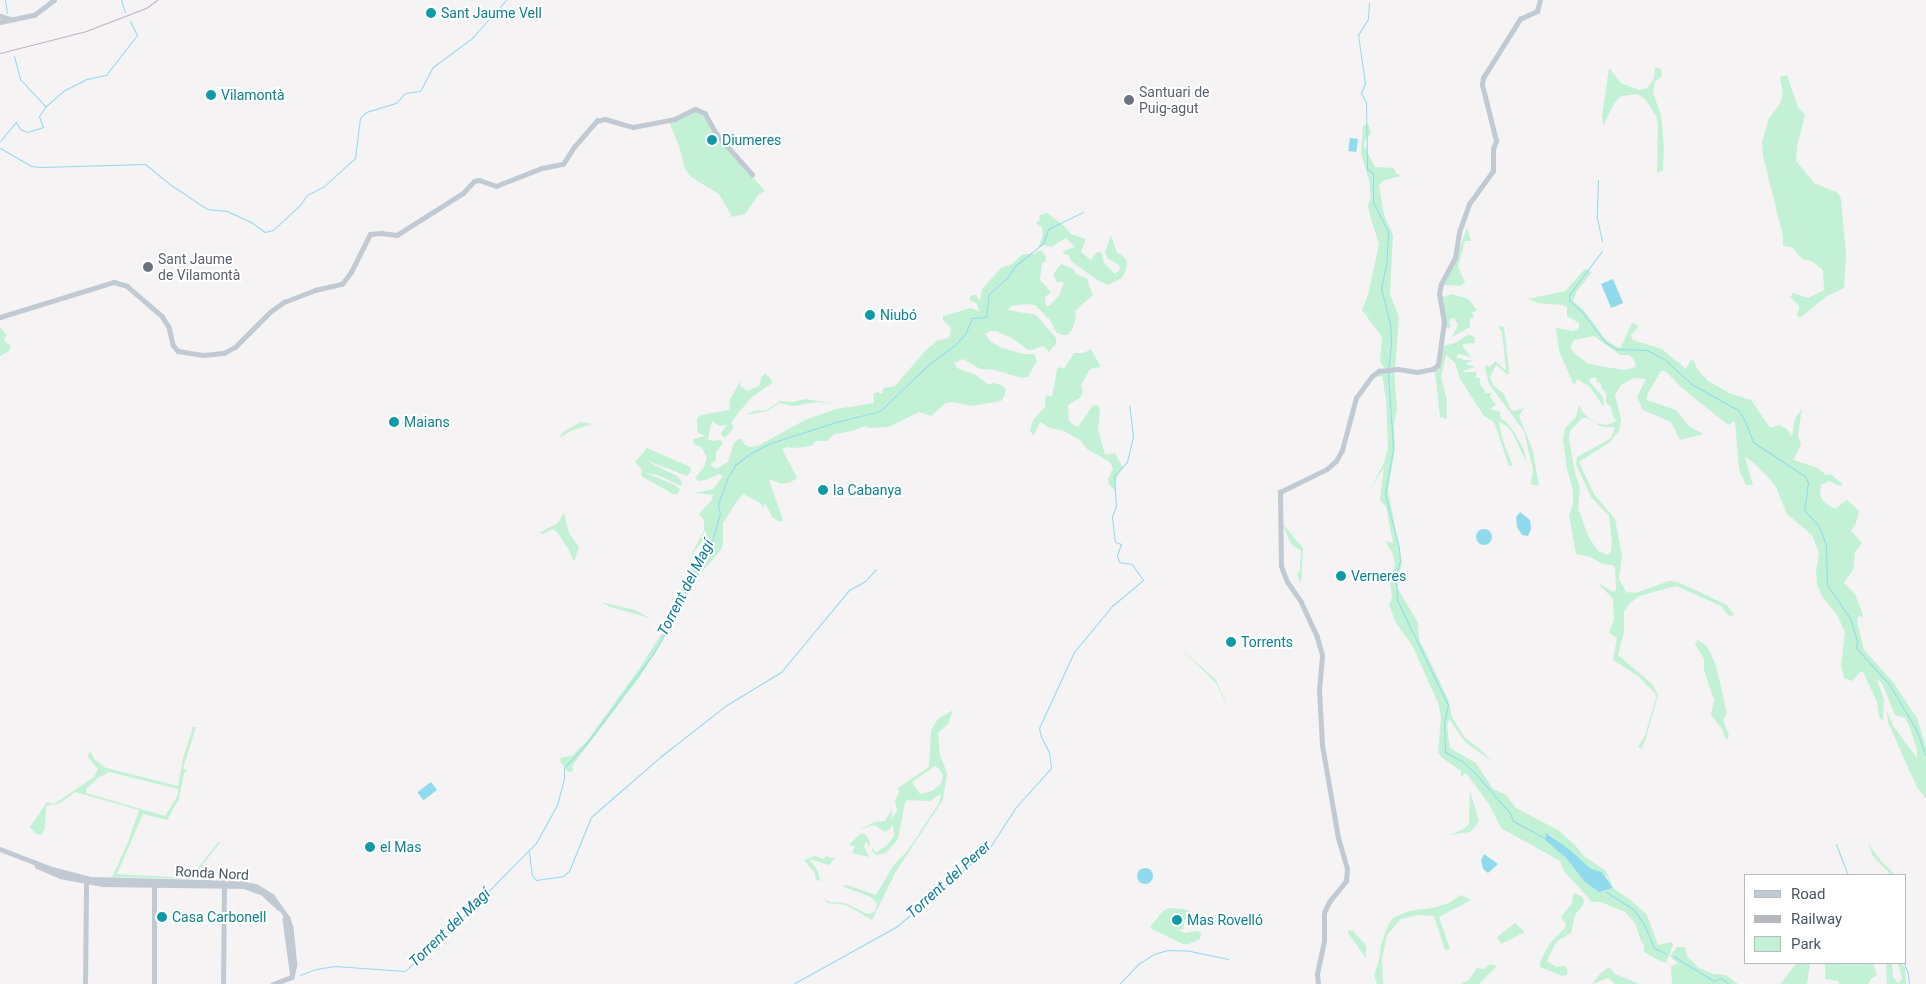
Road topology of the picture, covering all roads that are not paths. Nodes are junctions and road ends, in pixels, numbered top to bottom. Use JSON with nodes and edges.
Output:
{"nodes":[{"id":1,"x":54,"y":0,"type":"edge"},
{"id":2,"x":1540,"y":0,"type":"edge"},
{"id":3,"x":0,"y":16,"type":"edge"},
{"id":4,"x":10,"y":19,"type":"junction"},
{"id":5,"x":0,"y":22,"type":"edge"},
{"id":6,"x":752,"y":174,"type":"dead end"},
{"id":7,"x":0,"y":318,"type":"edge"},
{"id":8,"x":0,"y":849,"type":"edge"},
{"id":9,"x":86,"y":880,"type":"junction"},
{"id":10,"x":154,"y":884,"type":"junction"},
{"id":11,"x":224,"y":884,"type":"junction"},
{"id":12,"x":85,"y":984,"type":"edge"},
{"id":13,"x":154,"y":984,"type":"edge"},
{"id":14,"x":223,"y":984,"type":"edge"},
{"id":15,"x":273,"y":984,"type":"edge"},
{"id":16,"x":1318,"y":984,"type":"edge"}],
"edges":[{"from":1,"to":4,"type":"street"},
{"from":2,"to":16,"type":"street"},
{"from":3,"to":4,"type":"street"},
{"from":4,"to":5,"type":"street"},
{"from":6,"to":7,"type":"street"},
{"from":8,"to":9,"type":"street","name":"Ronda Nord"},
{"from":9,"to":10,"type":"street","name":"Ronda Nord"},
{"from":9,"to":12,"type":"street"},
{"from":10,"to":11,"type":"street","name":"Ronda Nord"},
{"from":10,"to":13,"type":"street"},
{"from":11,"to":14,"type":"street"},
{"from":11,"to":15,"type":"street","name":"Ronda Nord"}]}
